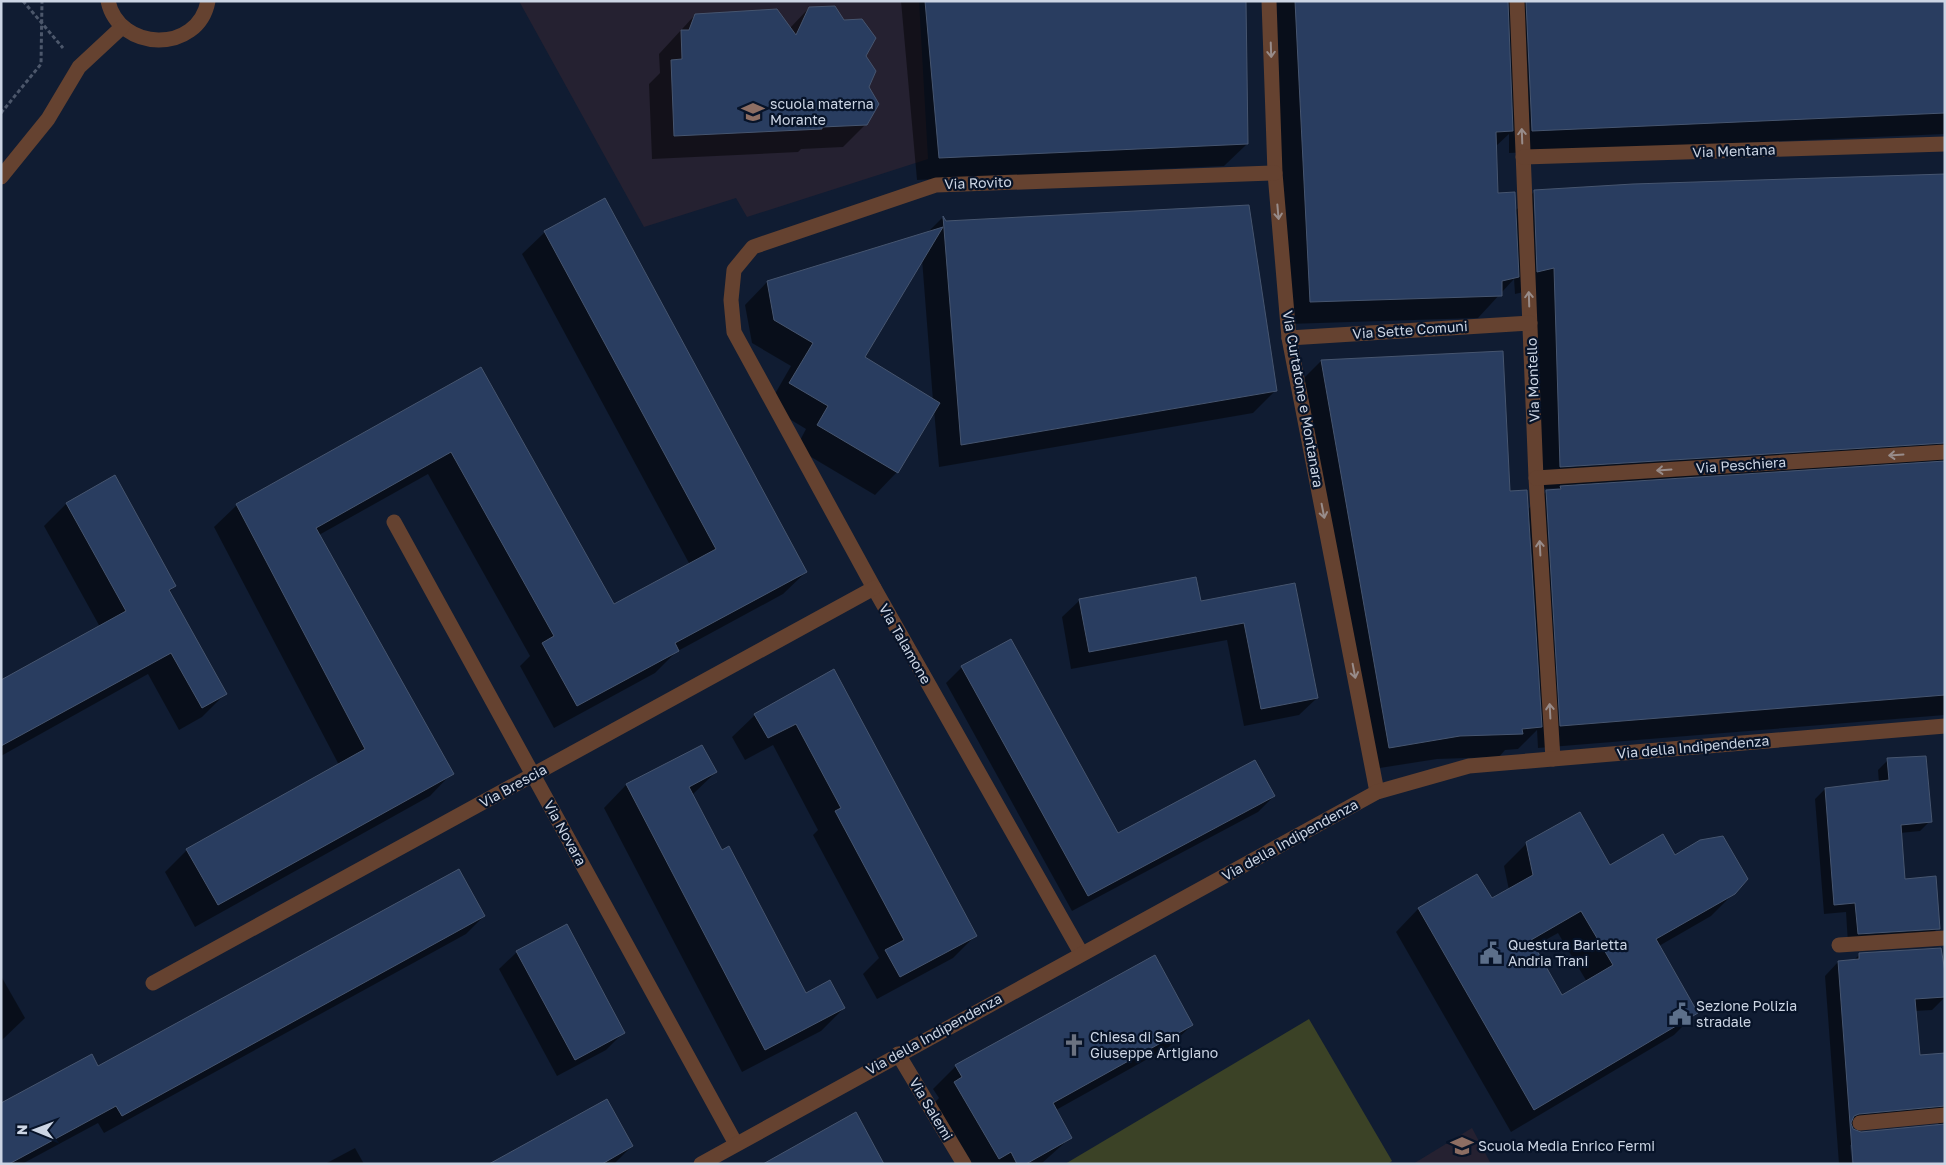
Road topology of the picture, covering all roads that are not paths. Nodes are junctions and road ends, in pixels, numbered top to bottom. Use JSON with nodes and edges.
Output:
{"nodes":[{"id":1,"x":108,"y":1,"type":"edge"},
{"id":2,"x":208,"y":1,"type":"edge"},
{"id":3,"x":1269,"y":1,"type":"edge"},
{"id":4,"x":1517,"y":1,"type":"edge"},
{"id":5,"x":122,"y":28,"type":"junction"},
{"id":6,"x":1945,"y":144,"type":"edge"},
{"id":7,"x":1523,"y":157,"type":"junction"},
{"id":8,"x":1275,"y":172,"type":"junction"},
{"id":9,"x":1,"y":177,"type":"edge"},
{"id":10,"x":1530,"y":323,"type":"junction"},
{"id":11,"x":734,"y":332,"type":"joint"},
{"id":12,"x":1289,"y":338,"type":"junction"},
{"id":13,"x":1945,"y":452,"type":"edge"},
{"id":14,"x":1536,"y":478,"type":"junction"},
{"id":15,"x":394,"y":522,"type":"dead end"},
{"id":16,"x":874,"y":588,"type":"junction"},
{"id":17,"x":1945,"y":726,"type":"edge"},
{"id":18,"x":1552,"y":759,"type":"junction"},
{"id":19,"x":533,"y":775,"type":"junction"},
{"id":20,"x":1377,"y":792,"type":"junction"},
{"id":21,"x":1945,"y":938,"type":"edge"},
{"id":22,"x":1839,"y":945,"type":"dead end"},
{"id":23,"x":1081,"y":953,"type":"junction"},
{"id":24,"x":153,"y":983,"type":"dead end"},
{"id":25,"x":898,"y":1054,"type":"junction"},
{"id":26,"x":1945,"y":1115,"type":"edge"},
{"id":27,"x":1860,"y":1123,"type":"dead end"},
{"id":28,"x":736,"y":1144,"type":"junction"},
{"id":29,"x":701,"y":1164,"type":"edge"},
{"id":30,"x":964,"y":1164,"type":"edge"}],
"edges":[{"from":1,"to":5,"type":"street"},
{"from":2,"to":5,"type":"street"},
{"from":3,"to":8,"type":"street","name":"Via Curtatone e Montanara","one_way":true},
{"from":7,"to":4,"type":"street","name":"Via Montello","one_way":true},
{"from":5,"to":9,"type":"street"},
{"from":6,"to":7,"type":"street","name":"Via Mentana"},
{"from":10,"to":7,"type":"street","name":"Via Montello","one_way":true},
{"from":8,"to":11,"type":"street","name":"Via Rovito"},
{"from":8,"to":12,"type":"street","name":"Via Curtatone e Montanara","one_way":true},
{"from":10,"to":12,"type":"street","name":"Via Sette Comuni"},
{"from":10,"to":14,"type":"street","name":"Via Montello"},
{"from":11,"to":16,"type":"street","name":"Via Talamone"},
{"from":12,"to":20,"type":"street","name":"Via Curtatone e Montanara","one_way":true},
{"from":13,"to":14,"type":"street","name":"Via Peschiera","one_way":true},
{"from":18,"to":14,"type":"street","name":"Via Montello","one_way":true},
{"from":15,"to":19,"type":"street","name":"Via Novara"},
{"from":16,"to":19,"type":"street","name":"Via Brescia"},
{"from":16,"to":23,"type":"street","name":"Via Talamone"},
{"from":17,"to":18,"type":"street","name":"Via della Indipendenza"},
{"from":18,"to":20,"type":"street","name":"Via della Indipendenza"},
{"from":19,"to":24,"type":"street","name":"Via Brescia"},
{"from":19,"to":28,"type":"street","name":"Via Novara"},
{"from":20,"to":23,"type":"street","name":"Via della Indipendenza"},
{"from":21,"to":22,"type":"street"},
{"from":23,"to":25,"type":"street","name":"Via della Indipendenza"},
{"from":25,"to":28,"type":"street","name":"Via della Indipendenza"},
{"from":25,"to":30,"type":"street","name":"Via Salemi"},
{"from":26,"to":27,"type":"street"},
{"from":28,"to":29,"type":"street","name":"Via della Indipendenza"}]}
